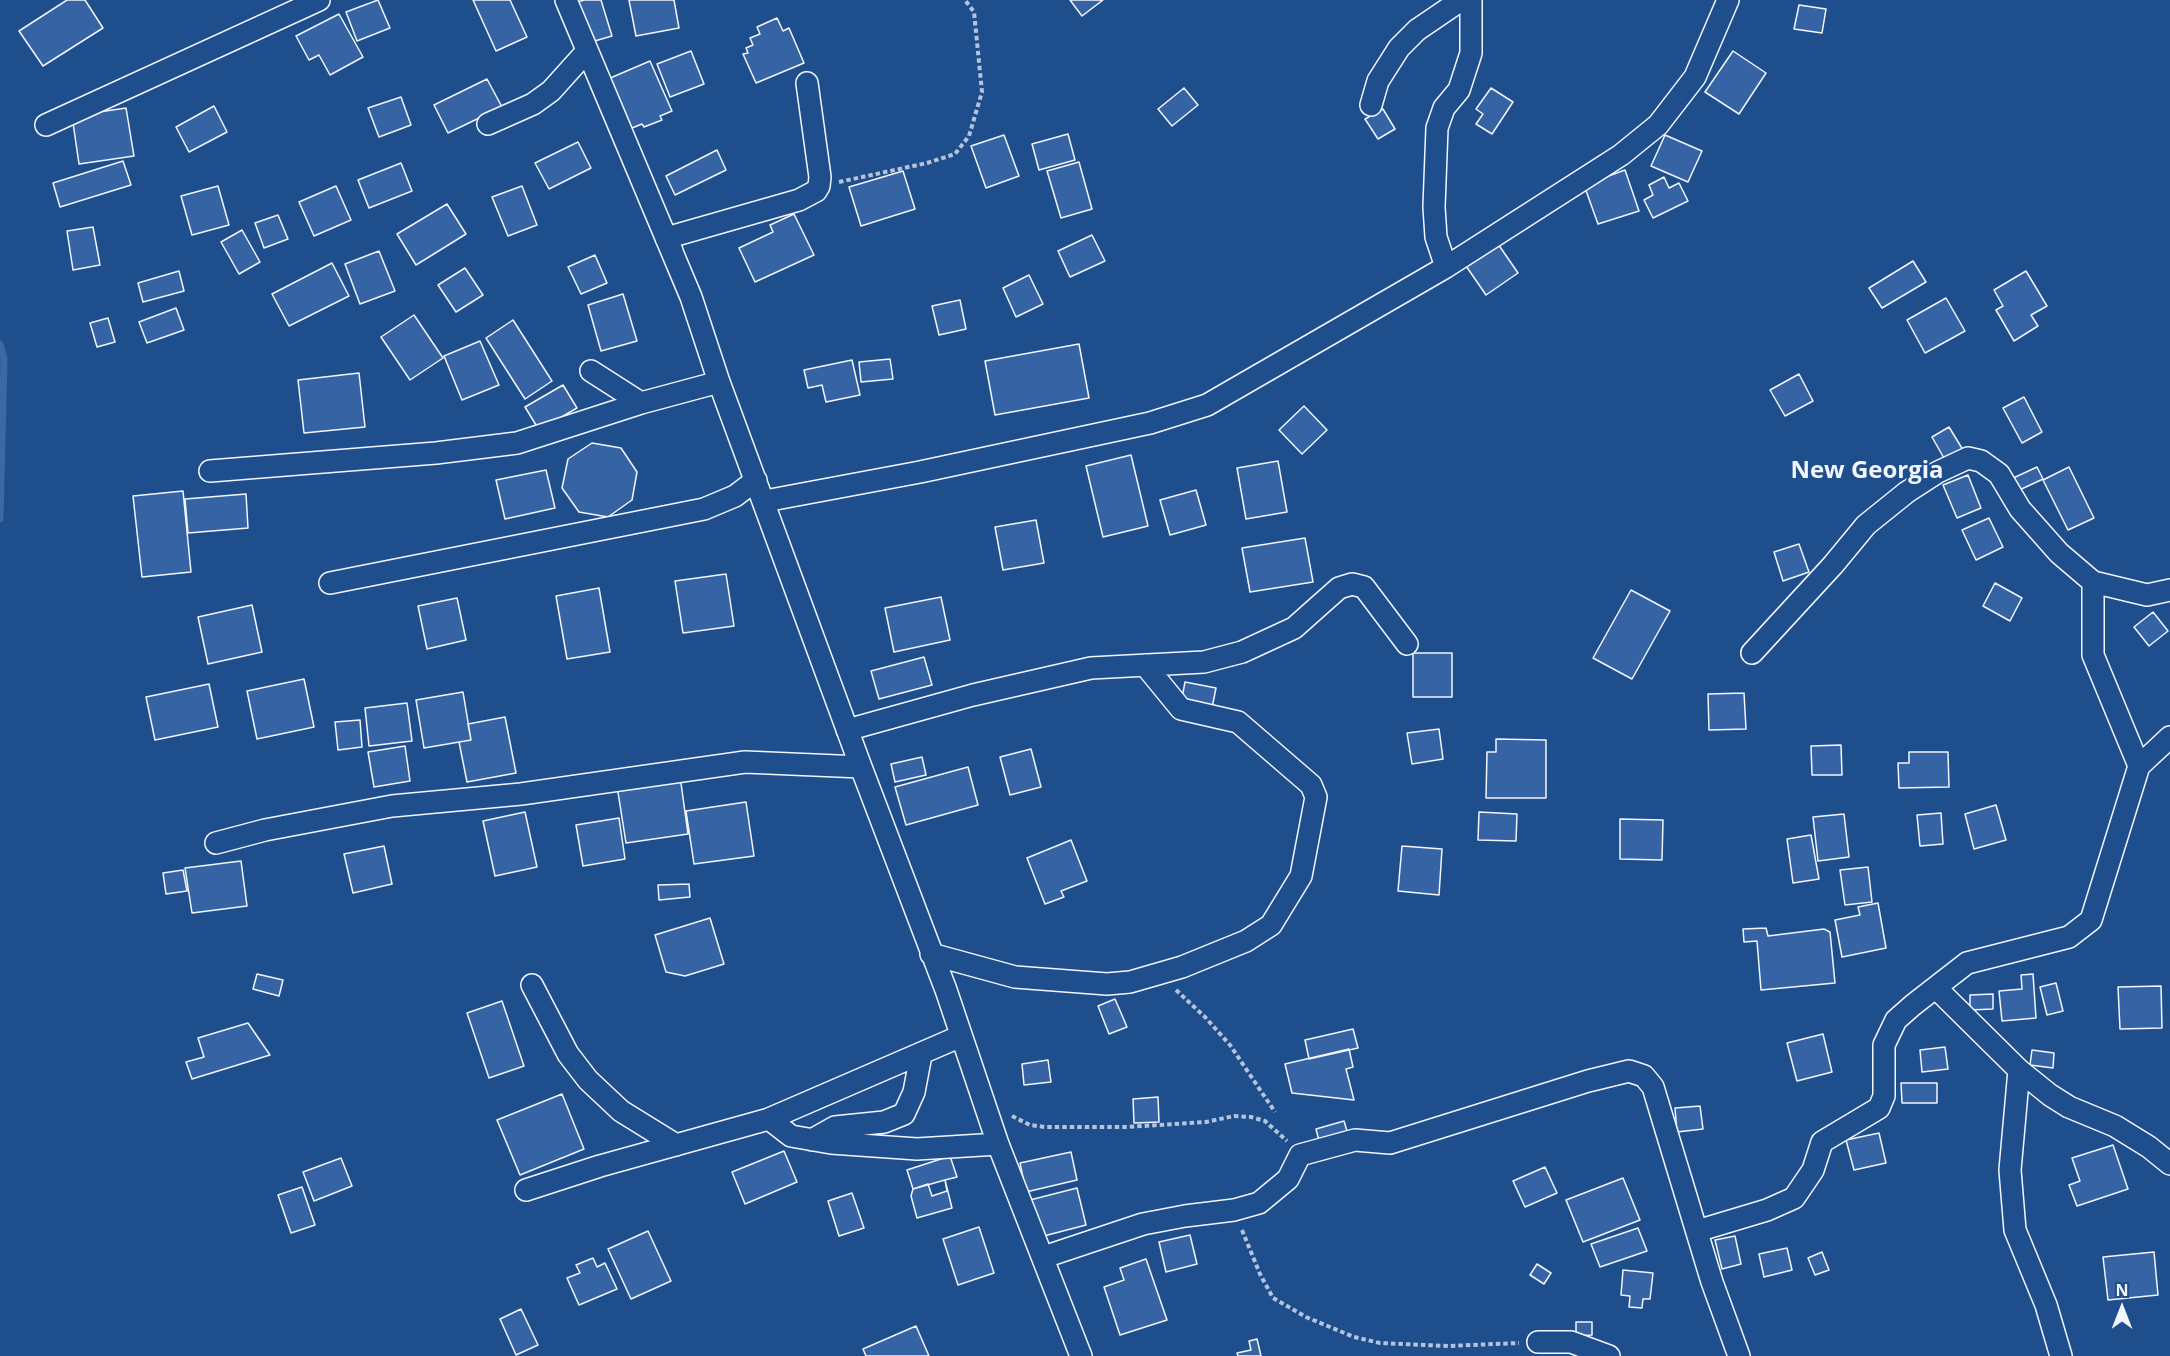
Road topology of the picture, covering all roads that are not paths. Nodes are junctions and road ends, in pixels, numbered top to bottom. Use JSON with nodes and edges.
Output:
{"nodes":[{"id":1,"x":319,"y":0,"type":"edge"},
{"id":2,"x":566,"y":0,"type":"edge"},
{"id":3,"x":1461,"y":0,"type":"edge"},
{"id":4,"x":1471,"y":0,"type":"edge"},
{"id":5,"x":1728,"y":0,"type":"edge"},
{"id":6,"x":587,"y":51,"type":"junction"},
{"id":7,"x":807,"y":83,"type":"dead end"},
{"id":8,"x":1371,"y":105,"type":"dead end"},
{"id":9,"x":488,"y":124,"type":"dead end"},
{"id":10,"x":46,"y":125,"type":"dead end"},
{"id":11,"x":1446,"y":267,"type":"junction"},
{"id":12,"x":691,"y":297,"type":"junction"},
{"id":13,"x":591,"y":371,"type":"dead end"},
{"id":14,"x":719,"y":382,"type":"junction"},
{"id":15,"x":641,"y":403,"type":"junction"},
{"id":16,"x":210,"y":471,"type":"dead end"},
{"id":17,"x":756,"y":480,"type":"junction"},
{"id":18,"x":765,"y":501,"type":"junction"},
{"id":19,"x":2093,"y":582,"type":"junction"},
{"id":20,"x":330,"y":583,"type":"dead end"},
{"id":21,"x":2170,"y":590,"type":"edge"},
{"id":22,"x":1407,"y":644,"type":"dead end"},
{"id":23,"x":1752,"y":653,"type":"dead end"},
{"id":24,"x":1145,"y":665,"type":"junction"},
{"id":25,"x":847,"y":730,"type":"junction"},
{"id":26,"x":2170,"y":737,"type":"edge"},
{"id":27,"x":2139,"y":766,"type":"junction"},
{"id":28,"x":861,"y":767,"type":"junction"},
{"id":29,"x":216,"y":843,"type":"dead end"},
{"id":30,"x":931,"y":954,"type":"junction"},
{"id":31,"x":532,"y":985,"type":"dead end"},
{"id":32,"x":1936,"y":988,"type":"junction"},
{"id":33,"x":961,"y":1036,"type":"junction"},
{"id":34,"x":921,"y":1055,"type":"junction"},
{"id":35,"x":2019,"y":1070,"type":"junction"},
{"id":36,"x":769,"y":1119,"type":"junction"},
{"id":37,"x":812,"y":1140,"type":"junction"},
{"id":38,"x":998,"y":1144,"type":"junction"},
{"id":39,"x":676,"y":1145,"type":"junction"},
{"id":40,"x":2170,"y":1164,"type":"edge"},
{"id":41,"x":526,"y":1190,"type":"dead end"},
{"id":42,"x":1697,"y":1231,"type":"junction"},
{"id":43,"x":1044,"y":1257,"type":"junction"},
{"id":44,"x":1538,"y":1342,"type":"road end"},
{"id":45,"x":1081,"y":1356,"type":"edge"},
{"id":46,"x":1609,"y":1356,"type":"edge"},
{"id":47,"x":1739,"y":1356,"type":"edge"},
{"id":48,"x":2061,"y":1356,"type":"edge"}],
"edges":[{"from":1,"to":10,"type":"street"},
{"from":2,"to":6,"type":"street"},
{"from":3,"to":8,"type":"street"},
{"from":4,"to":11,"type":"street"},
{"from":5,"to":11,"type":"street"},
{"from":6,"to":9,"type":"street"},
{"from":6,"to":12,"type":"street"},
{"from":7,"to":12,"type":"street"},
{"from":11,"to":18,"type":"street"},
{"from":12,"to":14,"type":"street"},
{"from":13,"to":15,"type":"street"},
{"from":14,"to":15,"type":"street"},
{"from":14,"to":17,"type":"street"},
{"from":15,"to":16,"type":"street"},
{"from":17,"to":18,"type":"street"},
{"from":17,"to":20,"type":"street"},
{"from":18,"to":25,"type":"street"},
{"from":19,"to":21,"type":"street"},
{"from":19,"to":23,"type":"street"},
{"from":19,"to":27,"type":"street"},
{"from":22,"to":24,"type":"street"},
{"from":24,"to":25,"type":"street"},
{"from":24,"to":30,"type":"street"},
{"from":25,"to":28,"type":"street"},
{"from":26,"to":27,"type":"street"},
{"from":27,"to":32,"type":"street"},
{"from":28,"to":29,"type":"street"},
{"from":28,"to":30,"type":"street"},
{"from":30,"to":33,"type":"street"},
{"from":31,"to":39,"type":"street"},
{"from":32,"to":35,"type":"street"},
{"from":32,"to":42,"type":"street"},
{"from":33,"to":34,"type":"street"},
{"from":33,"to":38,"type":"street"},
{"from":34,"to":36,"type":"street"},
{"from":34,"to":37,"type":"street"},
{"from":35,"to":40,"type":"street"},
{"from":35,"to":48,"type":"street"},
{"from":36,"to":37,"type":"street"},
{"from":36,"to":39,"type":"street"},
{"from":37,"to":38,"type":"street"},
{"from":38,"to":43,"type":"street"},
{"from":39,"to":41,"type":"street"},
{"from":42,"to":43,"type":"street"},
{"from":42,"to":47,"type":"street"},
{"from":43,"to":45,"type":"street"},
{"from":44,"to":46,"type":"street"}]}
